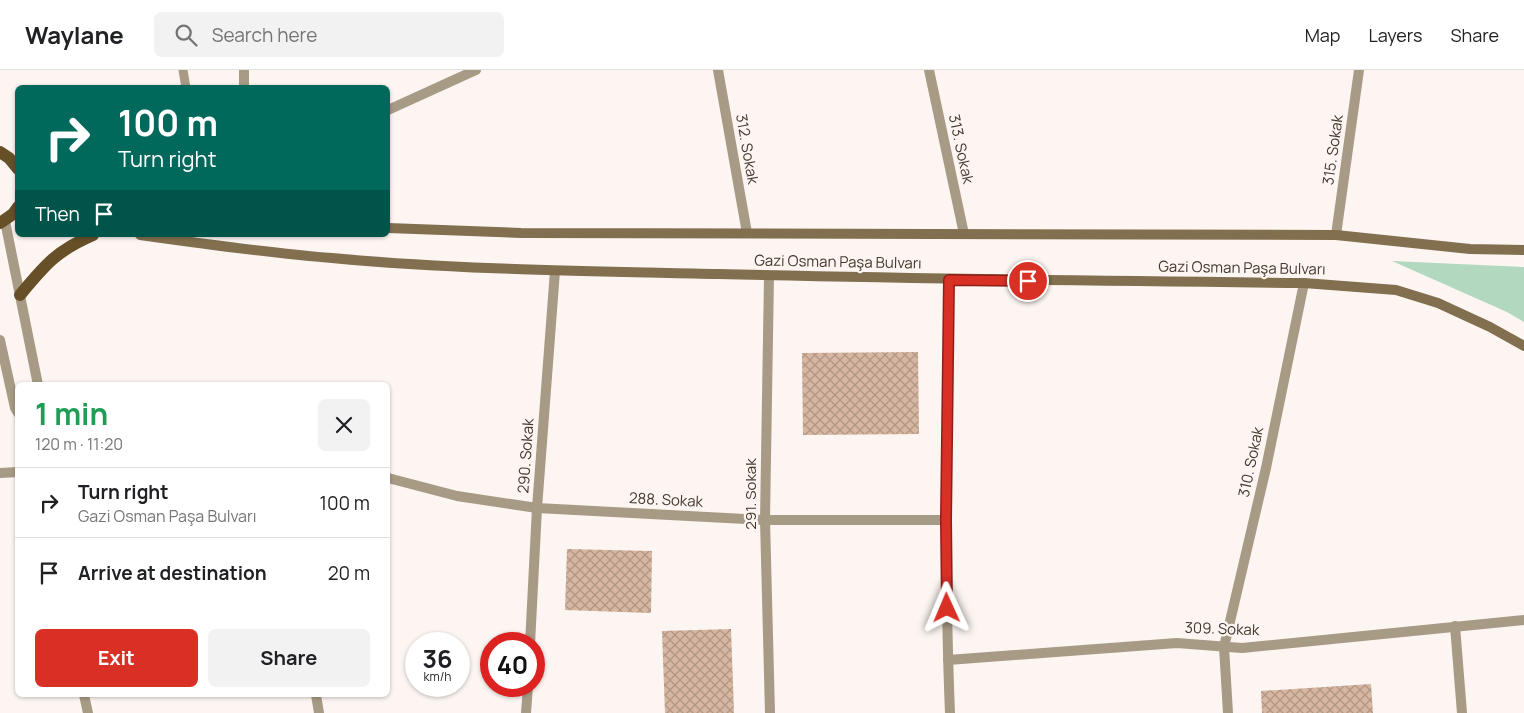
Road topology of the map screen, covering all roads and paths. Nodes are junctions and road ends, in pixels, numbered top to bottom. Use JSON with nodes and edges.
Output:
{"nodes":[{"id":1,"x":183,"y":70,"type":"edge"},
{"id":2,"x":244,"y":70,"type":"edge"},
{"id":3,"x":476,"y":70,"type":"edge"},
{"id":4,"x":718,"y":70,"type":"edge"},
{"id":5,"x":929,"y":70,"type":"edge"},
{"id":6,"x":1359,"y":70,"type":"edge"},
{"id":7,"x":186,"y":85,"type":"edge"},
{"id":8,"x":244,"y":85,"type":"edge"},
{"id":9,"x":390,"y":109,"type":"edge"},
{"id":10,"x":10,"y":216,"type":"edge"},
{"id":11,"x":390,"y":228,"type":"edge"},
{"id":12,"x":747,"y":232,"type":"junction"},
{"id":13,"x":964,"y":234,"type":"junction"},
{"id":14,"x":1336,"y":235,"type":"junction"},
{"id":15,"x":88,"y":237,"type":"edge"},
{"id":16,"x":154,"y":237,"type":"edge"},
{"id":17,"x":1524,"y":250,"type":"edge"},
{"id":18,"x":555,"y":270,"type":"junction"},
{"id":19,"x":769,"y":276,"type":"junction"},
{"id":20,"x":949,"y":280,"type":"junction"},
{"id":21,"x":1304,"y":283,"type":"junction"},
{"id":22,"x":20,"y":295,"type":"junction"},
{"id":23,"x":0,"y":340,"type":"edge"},
{"id":24,"x":1524,"y":346,"type":"edge"},
{"id":25,"x":37,"y":382,"type":"edge"},
{"id":26,"x":15,"y":402,"type":"edge"},
{"id":27,"x":0,"y":472,"type":"edge"},
{"id":28,"x":15,"y":472,"type":"edge"},
{"id":29,"x":390,"y":479,"type":"edge"},
{"id":30,"x":537,"y":508,"type":"junction"},
{"id":31,"x":765,"y":520,"type":"junction"},
{"id":32,"x":946,"y":520,"type":"junction"},
{"id":33,"x":1524,"y":620,"type":"edge"},
{"id":34,"x":1455,"y":626,"type":"junction"},
{"id":35,"x":531,"y":632,"type":"edge"},
{"id":36,"x":1224,"y":647,"type":"junction"},
{"id":37,"x":948,"y":660,"type":"junction"},
{"id":38,"x":84,"y":697,"type":"edge"},
{"id":39,"x":316,"y":697,"type":"edge"},
{"id":40,"x":527,"y":697,"type":"edge"},
{"id":41,"x":88,"y":713,"type":"edge"},
{"id":42,"x":319,"y":713,"type":"edge"},
{"id":43,"x":526,"y":713,"type":"edge"},
{"id":44,"x":770,"y":713,"type":"edge"},
{"id":45,"x":950,"y":713,"type":"edge"},
{"id":46,"x":1228,"y":713,"type":"edge"},
{"id":47,"x":1462,"y":713,"type":"edge"}],
"edges":[{"from":1,"to":7,"type":"lane"},
{"from":2,"to":8,"type":"street"},
{"from":3,"to":9,"type":"street"},
{"from":4,"to":12,"type":"street","name":"312. Sokak"},
{"from":5,"to":13,"type":"street","name":"313. Sokak"},
{"from":6,"to":14,"type":"street","name":"315. Sokak"},
{"from":10,"to":22,"type":"street"},
{"from":11,"to":12,"type":"main road","name":"Gazi Osman Paşa Bulvarı"},
{"from":12,"to":13,"type":"main road","name":"Gazi Osman Paşa Bulvarı"},
{"from":13,"to":14,"type":"main road","name":"Gazi Osman Paşa Bulvarı"},
{"from":14,"to":17,"type":"main road","name":"Gazi Osman Paşa Bulvarı"},
{"from":15,"to":22,"type":"main road"},
{"from":16,"to":18,"type":"main road","name":"Gazi Osman Paşa Bulvarı"},
{"from":18,"to":19,"type":"main road","name":"Gazi Osman Paşa Bulvarı"},
{"from":18,"to":30,"type":"street","name":"290. Sokak"},
{"from":19,"to":20,"type":"main road","name":"Gazi Osman Paşa Bulvarı"},
{"from":19,"to":31,"type":"street","name":"291. Sokak"},
{"from":20,"to":21,"type":"main road","name":"Gazi Osman Paşa Bulvarı"},
{"from":20,"to":32,"type":"street"},
{"from":21,"to":24,"type":"main road","name":"Gazi Osman Paşa Bulvarı"},
{"from":21,"to":36,"type":"street","name":"310. Sokak"},
{"from":22,"to":25,"type":"street"},
{"from":23,"to":26,"type":"street"},
{"from":27,"to":28,"type":"street"},
{"from":29,"to":30,"type":"street","name":"288. Sokak"},
{"from":30,"to":31,"type":"street","name":"288. Sokak"},
{"from":30,"to":35,"type":"street","name":"290. Sokak"},
{"from":31,"to":32,"type":"street","name":"288. Sokak"},
{"from":31,"to":44,"type":"street","name":"291. Sokak"},
{"from":32,"to":37,"type":"street"},
{"from":33,"to":34,"type":"street","name":"309. Sokak"},
{"from":34,"to":36,"type":"street","name":"309. Sokak"},
{"from":34,"to":47,"type":"street"},
{"from":36,"to":37,"type":"street","name":"309. Sokak"},
{"from":36,"to":46,"type":"street","name":"310. Sokak"},
{"from":37,"to":45,"type":"street"},
{"from":38,"to":41,"type":"street"},
{"from":39,"to":42,"type":"street"},
{"from":40,"to":43,"type":"street"}]}
